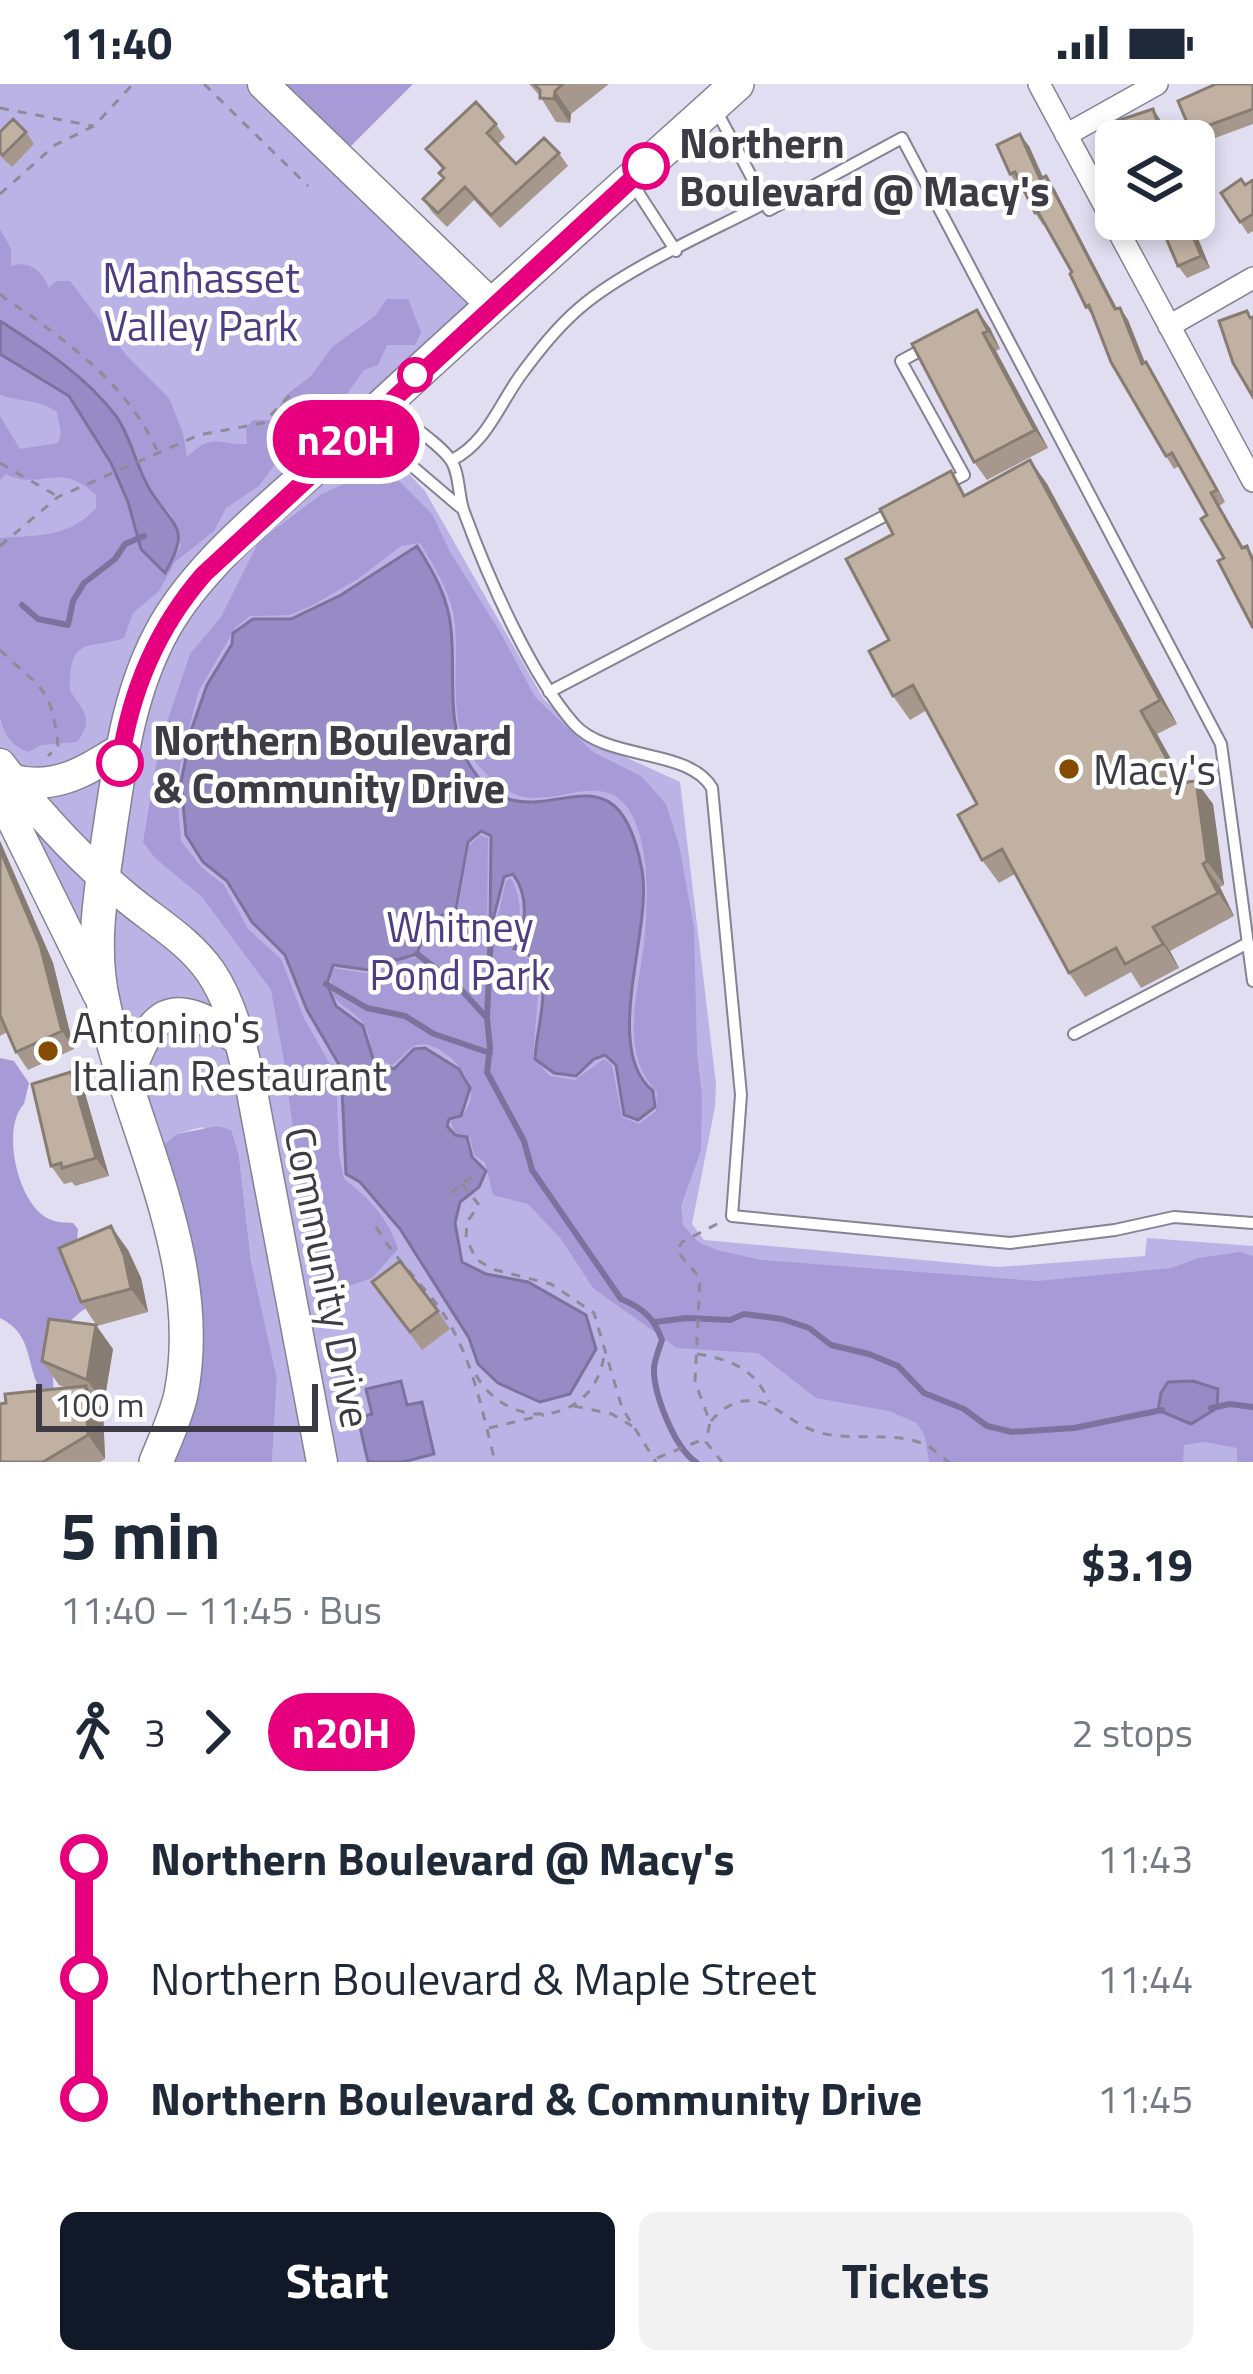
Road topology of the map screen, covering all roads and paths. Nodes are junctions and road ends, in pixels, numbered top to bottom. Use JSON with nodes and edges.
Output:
{"nodes":[{"id":1,"x":133,"y":84,"type":"edge"},
{"id":2,"x":204,"y":84,"type":"edge"},
{"id":3,"x":263,"y":84,"type":"edge"},
{"id":4,"x":1039,"y":84,"type":"edge"},
{"id":5,"x":1157,"y":84,"type":"edge"},
{"id":6,"x":725,"y":94,"type":"edge"},
{"id":7,"x":0,"y":108,"type":"edge"},
{"id":8,"x":94,"y":126,"type":"junction"},
{"id":9,"x":1066,"y":135,"type":"junction"},
{"id":10,"x":630,"y":180,"type":"junction"},
{"id":11,"x":308,"y":186,"type":"dead end"},
{"id":12,"x":0,"y":194,"type":"edge"},
{"id":13,"x":765,"y":203,"type":"junction"},
{"id":14,"x":676,"y":251,"type":"junction"},
{"id":15,"x":1253,"y":278,"type":"edge"},
{"id":16,"x":0,"y":294,"type":"edge"},
{"id":17,"x":492,"y":305,"type":"junction"},
{"id":18,"x":994,"y":311,"type":"junction"},
{"id":19,"x":979,"y":320,"type":"edge"},
{"id":20,"x":1169,"y":326,"type":"junction"},
{"id":21,"x":933,"y":344,"type":"edge"},
{"id":22,"x":296,"y":389,"type":"dead end"},
{"id":23,"x":373,"y":414,"type":"junction"},
{"id":24,"x":158,"y":452,"type":"junction"},
{"id":25,"x":452,"y":460,"type":"junction"},
{"id":26,"x":0,"y":463,"type":"edge"},
{"id":27,"x":1253,"y":481,"type":"edge"},
{"id":28,"x":930,"y":492,"type":"edge"},
{"id":29,"x":58,"y":497,"type":"junction"},
{"id":30,"x":913,"y":501,"type":"edge"},
{"id":31,"x":463,"y":509,"type":"junction"},
{"id":32,"x":0,"y":546,"type":"edge"},
{"id":33,"x":0,"y":650,"type":"edge"},
{"id":34,"x":550,"y":692,"type":"junction"},
{"id":35,"x":122,"y":748,"type":"junction"},
{"id":36,"x":42,"y":762,"type":"dead end"},
{"id":37,"x":4,"y":779,"type":"edge"},
{"id":38,"x":104,"y":877,"type":"junction"},
{"id":39,"x":1248,"y":943,"type":"junction"},
{"id":40,"x":1253,"y":981,"type":"edge"},
{"id":41,"x":103,"y":1004,"type":"junction"},
{"id":42,"x":1074,"y":1034,"type":"dead end"},
{"id":43,"x":239,"y":1040,"type":"junction"},
{"id":44,"x":125,"y":1084,"type":"junction"},
{"id":45,"x":474,"y":1175,"type":"dead end"},
{"id":46,"x":462,"y":1184,"type":"junction"},
{"id":47,"x":450,"y":1193,"type":"dead end"},
{"id":48,"x":732,"y":1216,"type":"junction"},
{"id":49,"x":1253,"y":1223,"type":"edge"},
{"id":50,"x":376,"y":1227,"type":"dead end"},
{"id":51,"x":605,"y":1352,"type":"junction"},
{"id":52,"x":695,"y":1353,"type":"junction"},
{"id":53,"x":472,"y":1368,"type":"junction"},
{"id":54,"x":771,"y":1405,"type":"junction"},
{"id":55,"x":572,"y":1406,"type":"junction"},
{"id":56,"x":547,"y":1414,"type":"junction"},
{"id":57,"x":710,"y":1422,"type":"junction"},
{"id":58,"x":633,"y":1426,"type":"junction"},
{"id":59,"x":487,"y":1428,"type":"junction"},
{"id":60,"x":707,"y":1438,"type":"junction"},
{"id":61,"x":656,"y":1461,"type":"edge"},
{"id":62,"x":156,"y":1462,"type":"edge"},
{"id":63,"x":322,"y":1462,"type":"edge"},
{"id":64,"x":495,"y":1462,"type":"edge"},
{"id":65,"x":722,"y":1462,"type":"edge"},
{"id":66,"x":950,"y":1462,"type":"edge"}],
"edges":[{"from":1,"to":8,"type":"path"},
{"from":2,"to":11,"type":"path"},
{"from":3,"to":17,"type":"main road"},
{"from":4,"to":9,"type":"street"},
{"from":5,"to":9,"type":"street"},
{"from":6,"to":10,"type":"main road"},
{"from":6,"to":13,"type":"lane"},
{"from":7,"to":8,"type":"path"},
{"from":8,"to":12,"type":"path"},
{"from":9,"to":20,"type":"street"},
{"from":10,"to":14,"type":"lane"},
{"from":10,"to":17,"type":"main road"},
{"from":13,"to":14,"type":"lane"},
{"from":13,"to":18,"type":"lane"},
{"from":14,"to":25,"type":"lane"},
{"from":15,"to":20,"type":"street"},
{"from":16,"to":24,"type":"path"},
{"from":17,"to":23,"type":"main road"},
{"from":18,"to":19,"type":"lane"},
{"from":18,"to":39,"type":"lane"},
{"from":20,"to":27,"type":"street"},
{"from":21,"to":28,"type":"lane"},
{"from":22,"to":24,"type":"path"},
{"from":23,"to":25,"type":"lane"},
{"from":23,"to":31,"type":"lane"},
{"from":23,"to":35,"type":"main road"},
{"from":24,"to":29,"type":"path"},
{"from":25,"to":31,"type":"lane"},
{"from":26,"to":29,"type":"path"},
{"from":29,"to":32,"type":"path"},
{"from":30,"to":34,"type":"lane"},
{"from":31,"to":34,"type":"lane"},
{"from":33,"to":36,"type":"path"},
{"from":34,"to":48,"type":"lane"},
{"from":35,"to":37,"type":"main road"},
{"from":35,"to":38,"type":"main road"},
{"from":37,"to":38,"type":"main road","name":"Community Drive"},
{"from":37,"to":41,"type":"main road"},
{"from":38,"to":41,"type":"main road"},
{"from":38,"to":43,"type":"main road","name":"Community Drive"},
{"from":39,"to":40,"type":"lane"},
{"from":39,"to":42,"type":"lane"},
{"from":41,"to":44,"type":"main road"},
{"from":43,"to":44,"type":"main road"},
{"from":43,"to":63,"type":"main road","name":"Community Drive"},
{"from":44,"to":62,"type":"main road"},
{"from":45,"to":46,"type":"path"},
{"from":46,"to":47,"type":"path"},
{"from":46,"to":51,"type":"path"},
{"from":48,"to":49,"type":"lane"},
{"from":48,"to":52,"type":"path"},
{"from":50,"to":53,"type":"path"},
{"from":51,"to":55,"type":"path"},
{"from":51,"to":58,"type":"path"},
{"from":52,"to":54,"type":"path"},
{"from":52,"to":57,"type":"path"},
{"from":53,"to":56,"type":"path"},
{"from":53,"to":59,"type":"path"},
{"from":54,"to":57,"type":"path"},
{"from":54,"to":66,"type":"path"},
{"from":55,"to":56,"type":"path"},
{"from":55,"to":58,"type":"path"},
{"from":56,"to":59,"type":"path"},
{"from":57,"to":60,"type":"path"},
{"from":58,"to":61,"type":"path"},
{"from":59,"to":64,"type":"path"},
{"from":60,"to":61,"type":"path"},
{"from":60,"to":65,"type":"path"}]}
